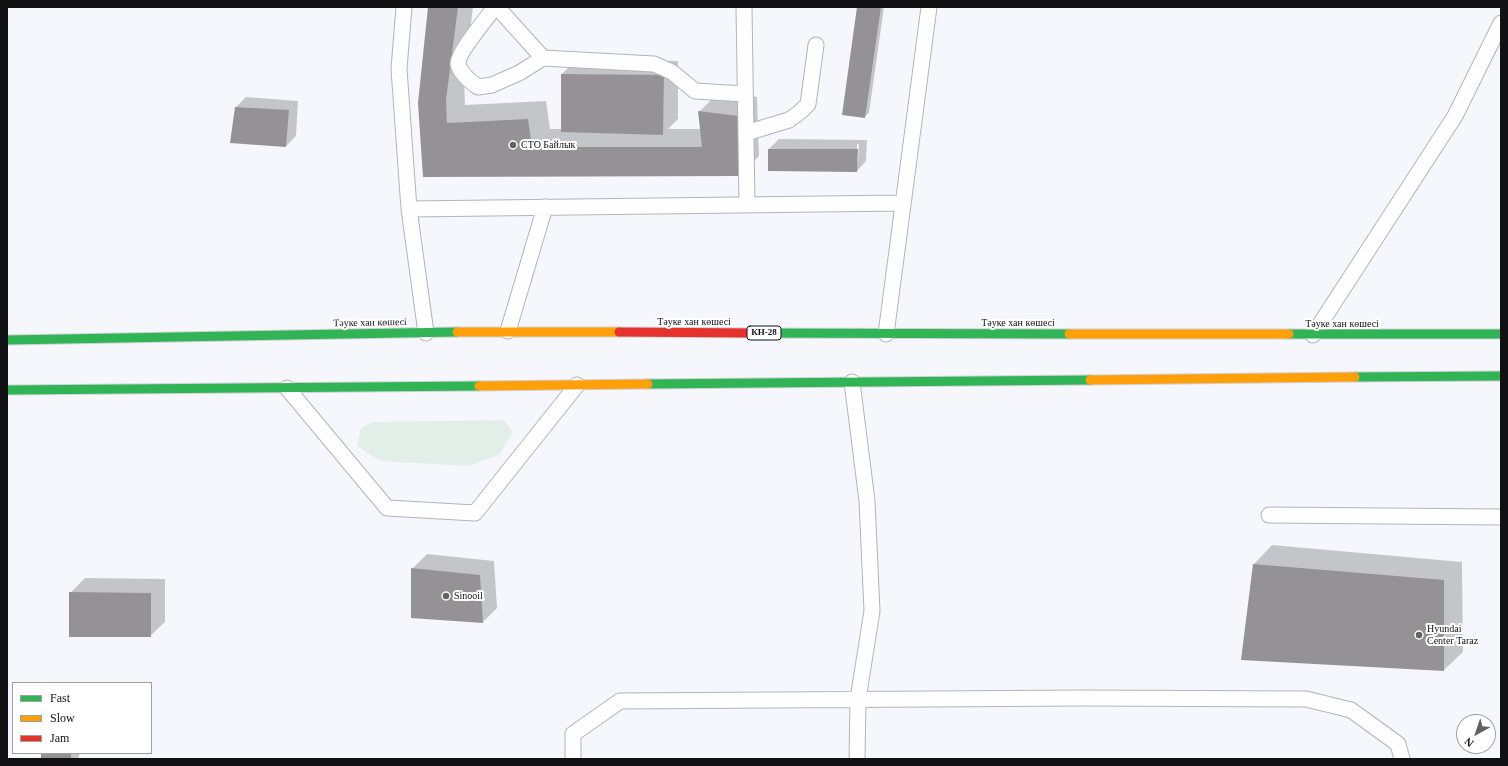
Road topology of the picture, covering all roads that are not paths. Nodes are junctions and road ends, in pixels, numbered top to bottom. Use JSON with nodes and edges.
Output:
{"nodes":[{"id":1,"x":404,"y":7,"type":"edge"},
{"id":2,"x":496,"y":7,"type":"edge"},
{"id":3,"x":744,"y":7,"type":"edge"},
{"id":4,"x":929,"y":7,"type":"edge"},
{"id":5,"x":1501,"y":24,"type":"edge"},
{"id":6,"x":816,"y":45,"type":"dead end"},
{"id":7,"x":543,"y":58,"type":"junction"},
{"id":8,"x":745,"y":94,"type":"junction"},
{"id":9,"x":746,"y":133,"type":"junction"},
{"id":10,"x":903,"y":203,"type":"junction"},
{"id":11,"x":747,"y":204,"type":"junction"},
{"id":12,"x":545,"y":207,"type":"junction"},
{"id":13,"x":409,"y":209,"type":"junction"},
{"id":14,"x":508,"y":331,"type":"junction"},
{"id":15,"x":426,"y":333,"type":"junction"},
{"id":16,"x":886,"y":334,"type":"junction"},
{"id":17,"x":1501,"y":334,"type":"edge"},
{"id":18,"x":1313,"y":335,"type":"junction"},
{"id":19,"x":7,"y":340,"type":"edge"},
{"id":20,"x":1501,"y":376,"type":"edge"},
{"id":21,"x":852,"y":382,"type":"junction"},
{"id":22,"x":577,"y":385,"type":"junction"},
{"id":23,"x":287,"y":388,"type":"junction"},
{"id":24,"x":7,"y":390,"type":"edge"},
{"id":25,"x":1269,"y":515,"type":"dead end"},
{"id":26,"x":1501,"y":517,"type":"edge"},
{"id":27,"x":858,"y":699,"type":"junction"},
{"id":28,"x":573,"y":759,"type":"edge"},
{"id":29,"x":857,"y":759,"type":"edge"},
{"id":30,"x":1402,"y":759,"type":"edge"}],
"edges":[{"from":1,"to":13,"type":"lane"},
{"from":2,"to":7,"type":"lane"},
{"from":2,"to":7,"type":"lane"},
{"from":3,"to":8,"type":"lane"},
{"from":4,"to":10,"type":"lane"},
{"from":5,"to":18,"type":"lane"},
{"from":6,"to":9,"type":"lane"},
{"from":7,"to":8,"type":"lane"},
{"from":8,"to":9,"type":"lane"},
{"from":9,"to":11,"type":"lane"},
{"from":10,"to":11,"type":"lane"},
{"from":10,"to":16,"type":"lane"},
{"from":11,"to":12,"type":"lane"},
{"from":12,"to":13,"type":"lane"},
{"from":12,"to":14,"type":"lane"},
{"from":13,"to":15,"type":"lane"},
{"from":14,"to":15,"type":"main road","name":"Тәуке хан көшесі","number":"КН-28"},
{"from":14,"to":16,"type":"main road","name":"Тәуке хан көшесі","number":"КН-28"},
{"from":15,"to":19,"type":"main road","name":"Тәуке хан көшесі","number":"КН-28"},
{"from":16,"to":18,"type":"main road","name":"Тәуке хан көшесі","number":"КН-28"},
{"from":17,"to":18,"type":"main road","name":"Тәуке хан көшесі","number":"КН-28"},
{"from":20,"to":21,"type":"main road"},
{"from":21,"to":22,"type":"main road"},
{"from":21,"to":27,"type":"lane"},
{"from":22,"to":23,"type":"main road"},
{"from":22,"to":23,"type":"lane"},
{"from":23,"to":24,"type":"main road"},
{"from":25,"to":26,"type":"lane"},
{"from":27,"to":28,"type":"lane"},
{"from":27,"to":29,"type":"lane"},
{"from":27,"to":30,"type":"lane"}]}
